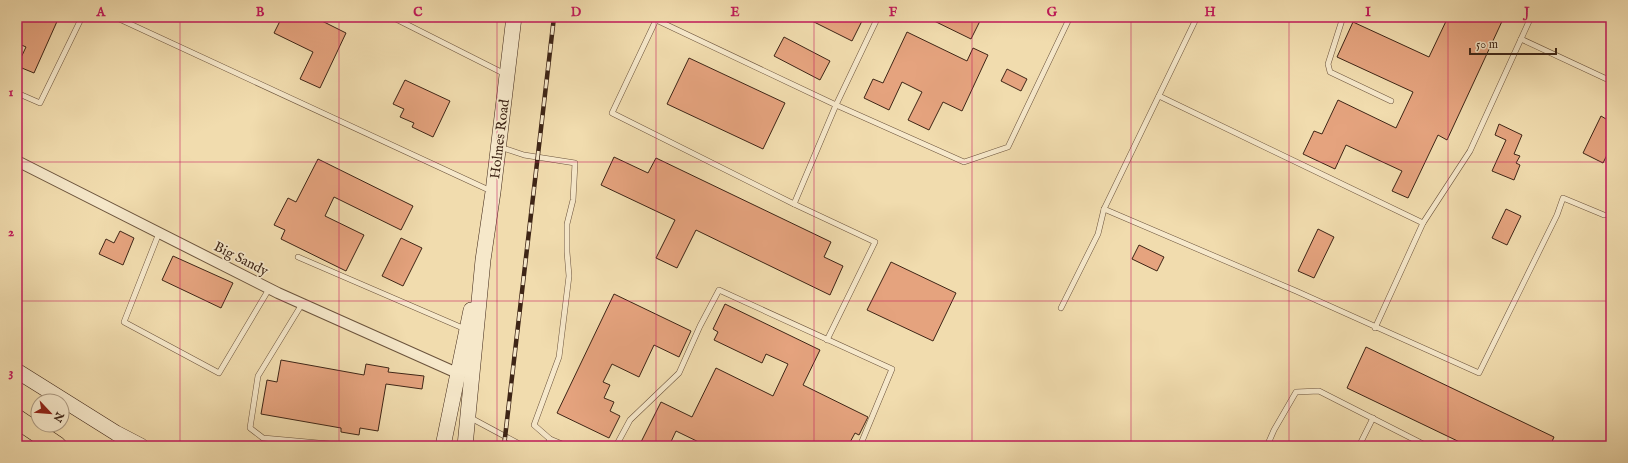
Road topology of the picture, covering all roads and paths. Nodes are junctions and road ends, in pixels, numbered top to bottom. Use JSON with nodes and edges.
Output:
{"nodes":[{"id":1,"x":82,"y":17,"type":"edge"},
{"id":2,"x":115,"y":17,"type":"edge"},
{"id":3,"x":392,"y":17,"type":"edge"},
{"id":4,"x":514,"y":17,"type":"edge"},
{"id":5,"x":650,"y":17,"type":"edge"},
{"id":6,"x":878,"y":17,"type":"edge"},
{"id":7,"x":1070,"y":17,"type":"edge"},
{"id":8,"x":1197,"y":17,"type":"edge"},
{"id":9,"x":1343,"y":17,"type":"edge"},
{"id":10,"x":1531,"y":17,"type":"edge"},
{"id":11,"x":656,"y":20,"type":"junction"},
{"id":12,"x":1521,"y":39,"type":"junction"},
{"id":13,"x":507,"y":75,"type":"junction"},
{"id":14,"x":1611,"y":81,"type":"edge"},
{"id":15,"x":17,"y":93,"type":"edge"},
{"id":16,"x":1159,"y":96,"type":"junction"},
{"id":17,"x":1391,"y":101,"type":"dead end"},
{"id":18,"x":836,"y":105,"type":"junction"},
{"id":19,"x":499,"y":146,"type":"junction"},
{"id":20,"x":17,"y":162,"type":"edge"},
{"id":21,"x":494,"y":192,"type":"junction"},
{"id":22,"x":794,"y":204,"type":"junction"},
{"id":23,"x":1104,"y":209,"type":"junction"},
{"id":24,"x":1604,"y":215,"type":"dead end"},
{"id":25,"x":1422,"y":223,"type":"junction"},
{"id":26,"x":159,"y":233,"type":"junction"},
{"id":27,"x":298,"y":256,"type":"dead end"},
{"id":28,"x":483,"y":260,"type":"junction"},
{"id":29,"x":269,"y":289,"type":"junction"},
{"id":30,"x":302,"y":304,"type":"junction"},
{"id":31,"x":1061,"y":308,"type":"dead end"},
{"id":32,"x":1375,"y":328,"type":"junction"},
{"id":33,"x":466,"y":329,"type":"junction"},
{"id":34,"x":828,"y":340,"type":"junction"},
{"id":35,"x":17,"y":371,"type":"edge"},
{"id":36,"x":457,"y":373,"type":"junction"},
{"id":37,"x":469,"y":417,"type":"junction"},
{"id":38,"x":1373,"y":418,"type":"junction"},
{"id":39,"x":17,"y":419,"type":"edge"},
{"id":40,"x":17,"y":430,"type":"edge"},
{"id":41,"x":550,"y":438,"type":"junction"},
{"id":42,"x":49,"y":446,"type":"edge"},
{"id":43,"x":57,"y":446,"type":"edge"},
{"id":44,"x":141,"y":446,"type":"edge"},
{"id":45,"x":352,"y":446,"type":"edge"},
{"id":46,"x":443,"y":446,"type":"edge"},
{"id":47,"x":465,"y":446,"type":"edge"},
{"id":48,"x":523,"y":446,"type":"edge"},
{"id":49,"x":547,"y":446,"type":"edge"},
{"id":50,"x":567,"y":446,"type":"edge"},
{"id":51,"x":616,"y":446,"type":"edge"},
{"id":52,"x":860,"y":446,"type":"edge"},
{"id":53,"x":1267,"y":446,"type":"edge"},
{"id":54,"x":1359,"y":446,"type":"edge"},
{"id":55,"x":1427,"y":446,"type":"edge"}],
"edges":[{"from":1,"to":15,"type":"lane"},
{"from":2,"to":21,"type":"lane"},
{"from":3,"to":13,"type":"lane"},
{"from":4,"to":13,"type":"main road","name":"Holmes Road"},
{"from":5,"to":11,"type":"lane"},
{"from":6,"to":18,"type":"lane"},
{"from":7,"to":18,"type":"lane"},
{"from":8,"to":16,"type":"lane"},
{"from":9,"to":17,"type":"lane"},
{"from":10,"to":12,"type":"lane"},
{"from":11,"to":18,"type":"lane"},
{"from":11,"to":22,"type":"lane"},
{"from":12,"to":14,"type":"lane"},
{"from":12,"to":25,"type":"lane"},
{"from":13,"to":19,"type":"main road","name":"Holmes Road"},
{"from":16,"to":23,"type":"lane"},
{"from":16,"to":25,"type":"lane"},
{"from":18,"to":22,"type":"lane"},
{"from":19,"to":21,"type":"main road","name":"Holmes Road"},
{"from":19,"to":41,"type":"lane"},
{"from":20,"to":26,"type":"street","name":"Big Sandy"},
{"from":21,"to":28,"type":"main road","name":"Holmes Road"},
{"from":22,"to":34,"type":"lane"},
{"from":23,"to":31,"type":"lane"},
{"from":23,"to":32,"type":"lane"},
{"from":24,"to":32,"type":"lane"},
{"from":25,"to":32,"type":"lane"},
{"from":26,"to":29,"type":"street","name":"Big Sandy"},
{"from":26,"to":29,"type":"lane"},
{"from":27,"to":33,"type":"lane"},
{"from":28,"to":33,"type":"main road","name":"Holmes Road"},
{"from":28,"to":37,"type":"main road","name":"Holmes Road"},
{"from":29,"to":30,"type":"street","name":"Big Sandy"},
{"from":30,"to":36,"type":"street","name":"Big Sandy"},
{"from":30,"to":45,"type":"lane"},
{"from":33,"to":36,"type":"main road","name":"Holmes Road"},
{"from":34,"to":51,"type":"lane"},
{"from":34,"to":52,"type":"lane"},
{"from":35,"to":44,"type":"main road"},
{"from":36,"to":46,"type":"main road","name":"Holmes Road"},
{"from":37,"to":47,"type":"main road","name":"Holmes Road"},
{"from":37,"to":48,"type":"lane"},
{"from":38,"to":53,"type":"lane"},
{"from":38,"to":54,"type":"lane"},
{"from":38,"to":55,"type":"lane"},
{"from":39,"to":43,"type":"highway"},
{"from":40,"to":42,"type":"highway"},
{"from":41,"to":49,"type":"lane"},
{"from":41,"to":50,"type":"lane"}]}
